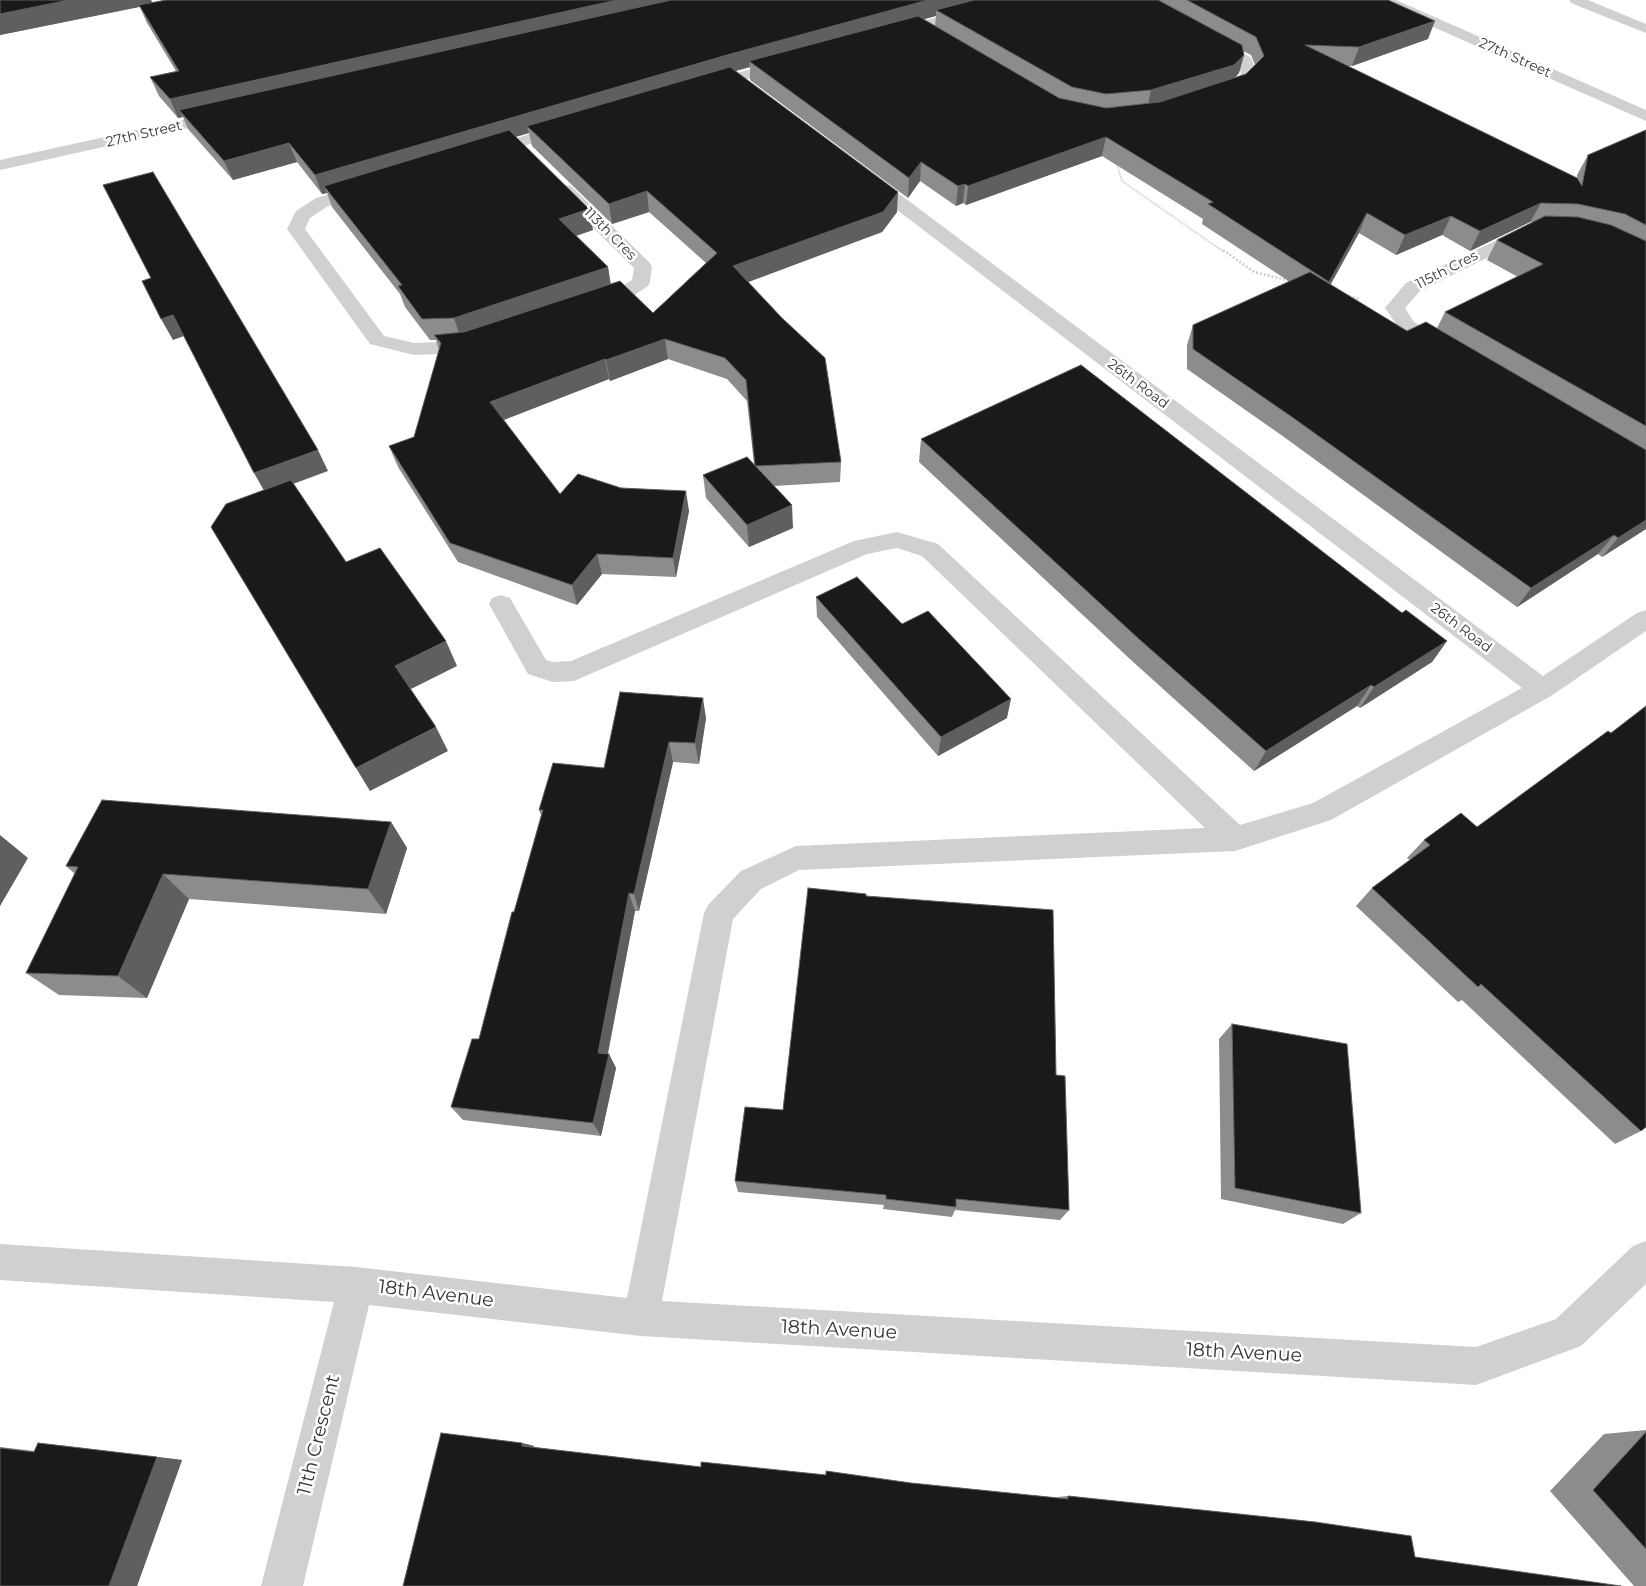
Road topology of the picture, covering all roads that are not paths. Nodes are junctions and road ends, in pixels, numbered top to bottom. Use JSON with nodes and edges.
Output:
{"nodes":[{"id":1,"x":1014,"y":0,"type":"edge"},
{"id":2,"x":1384,"y":0,"type":"edge"},
{"id":3,"x":1576,"y":0,"type":"edge"},
{"id":4,"x":919,"y":27,"type":"junction"},
{"id":5,"x":1642,"y":27,"type":"edge"},
{"id":6,"x":1195,"y":32,"type":"edge"},
{"id":7,"x":882,"y":37,"type":"edge"},
{"id":8,"x":936,"y":37,"type":"edge"},
{"id":9,"x":799,"y":60,"type":"edge"},
{"id":10,"x":696,"y":89,"type":"edge"},
{"id":11,"x":1209,"y":96,"type":"edge"},
{"id":12,"x":237,"y":112,"type":"edge"},
{"id":13,"x":1646,"y":116,"type":"edge"},
{"id":14,"x":583,"y":123,"type":"edge"},
{"id":15,"x":518,"y":143,"type":"junction"},
{"id":16,"x":531,"y":156,"type":"edge"},
{"id":17,"x":471,"y":157,"type":"edge"},
{"id":18,"x":0,"y":165,"type":"edge"},
{"id":19,"x":853,"y":168,"type":"edge"},
{"id":20,"x":552,"y":177,"type":"edge"},
{"id":21,"x":378,"y":185,"type":"edge"},
{"id":22,"x":1549,"y":229,"type":"edge"},
{"id":23,"x":580,"y":307,"type":"edge"},
{"id":24,"x":490,"y":338,"type":"edge"},
{"id":25,"x":1458,"y":356,"type":"edge"},
{"id":26,"x":501,"y":604,"type":"dead end"},
{"id":27,"x":1646,"y":619,"type":"edge"},
{"id":28,"x":1542,"y":689,"type":"junction"},
{"id":29,"x":1235,"y":839,"type":"junction"},
{"id":30,"x":0,"y":1262,"type":"edge"},
{"id":31,"x":1645,"y":1262,"type":"edge"},
{"id":32,"x":356,"y":1284,"type":"junction"},
{"id":33,"x":640,"y":1318,"type":"junction"},
{"id":34,"x":282,"y":1586,"type":"edge"}],
"edges":[{"from":1,"to":4,"type":"street"},
{"from":2,"to":13,"type":"street","name":"27th Street"},
{"from":3,"to":5,"type":"street"},
{"from":4,"to":7,"type":"street"},
{"from":4,"to":8,"type":"street"},
{"from":6,"to":11,"type":"street"},
{"from":9,"to":10,"type":"street"},
{"from":12,"to":18,"type":"street","name":"27th Street"},
{"from":14,"to":15,"type":"street"},
{"from":15,"to":16,"type":"street"},
{"from":15,"to":17,"type":"street"},
{"from":19,"to":28,"type":"street","name":"26th Road"},
{"from":20,"to":23,"type":"street","name":"113th Cres"},
{"from":21,"to":24,"type":"street"},
{"from":22,"to":25,"type":"street","name":"115th Cres"},
{"from":26,"to":29,"type":"street"},
{"from":27,"to":28,"type":"street"},
{"from":28,"to":29,"type":"street"},
{"from":29,"to":33,"type":"street"},
{"from":30,"to":32,"type":"street","name":"18th Avenue"},
{"from":31,"to":33,"type":"street","name":"18th Avenue"},
{"from":32,"to":33,"type":"street","name":"18th Avenue"},
{"from":32,"to":34,"type":"street","name":"11th Crescent"}]}
